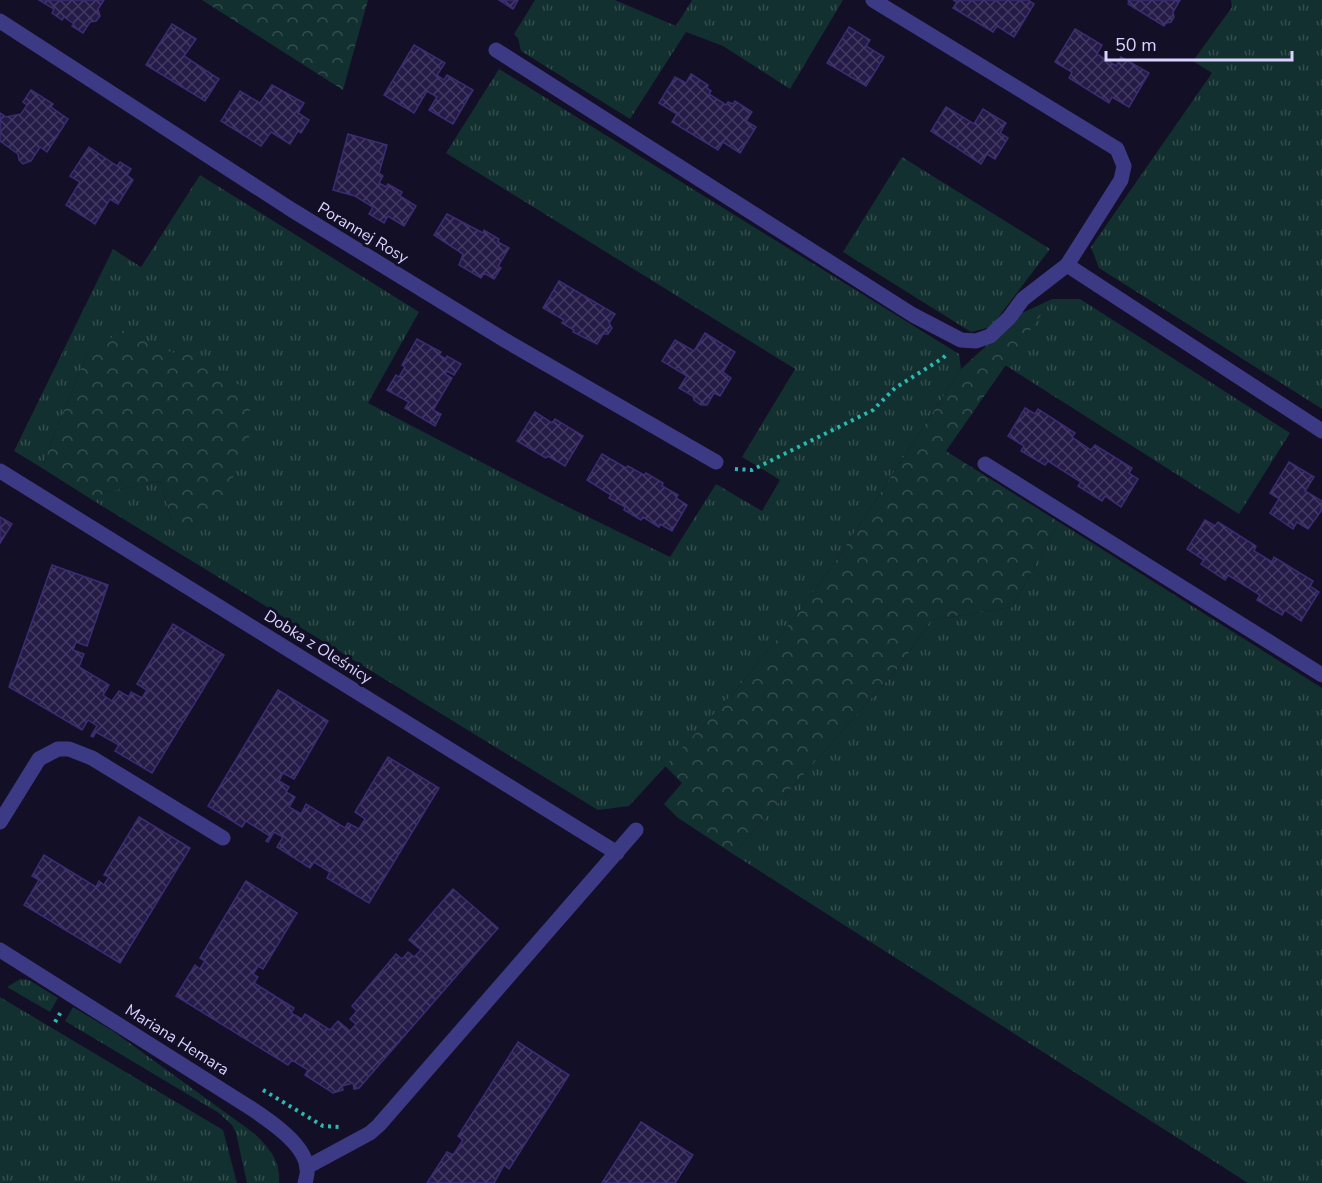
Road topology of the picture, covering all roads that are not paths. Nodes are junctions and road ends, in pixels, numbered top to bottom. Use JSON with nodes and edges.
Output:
{"nodes":[{"id":1,"x":873,"y":0,"type":"edge"},
{"id":2,"x":0,"y":21,"type":"edge"},
{"id":3,"x":496,"y":50,"type":"dead end"},
{"id":4,"x":1067,"y":265,"type":"junction"},
{"id":5,"x":1322,"y":431,"type":"edge"},
{"id":6,"x":716,"y":462,"type":"road end"},
{"id":7,"x":985,"y":464,"type":"dead end"},
{"id":8,"x":0,"y":471,"type":"edge"},
{"id":9,"x":1322,"y":675,"type":"edge"},
{"id":10,"x":0,"y":822,"type":"edge"},
{"id":11,"x":636,"y":830,"type":"dead end"},
{"id":12,"x":224,"y":838,"type":"dead end"},
{"id":13,"x":617,"y":853,"type":"junction"},
{"id":14,"x":0,"y":950,"type":"edge"},
{"id":15,"x":308,"y":1167,"type":"junction"},
{"id":16,"x":305,"y":1183,"type":"edge"}],
"edges":[{"from":1,"to":4,"type":"street"},
{"from":2,"to":6,"type":"street","name":"Porannej Rosy"},
{"from":3,"to":4,"type":"street"},
{"from":4,"to":5,"type":"street"},
{"from":7,"to":9,"type":"street"},
{"from":8,"to":13,"type":"street","name":"Dobka z Oleśnicy"},
{"from":10,"to":12,"type":"street"},
{"from":11,"to":13,"type":"street"},
{"from":13,"to":15,"type":"street"},
{"from":14,"to":15,"type":"street","name":"Mariana Hemara"},
{"from":15,"to":16,"type":"street"}]}
